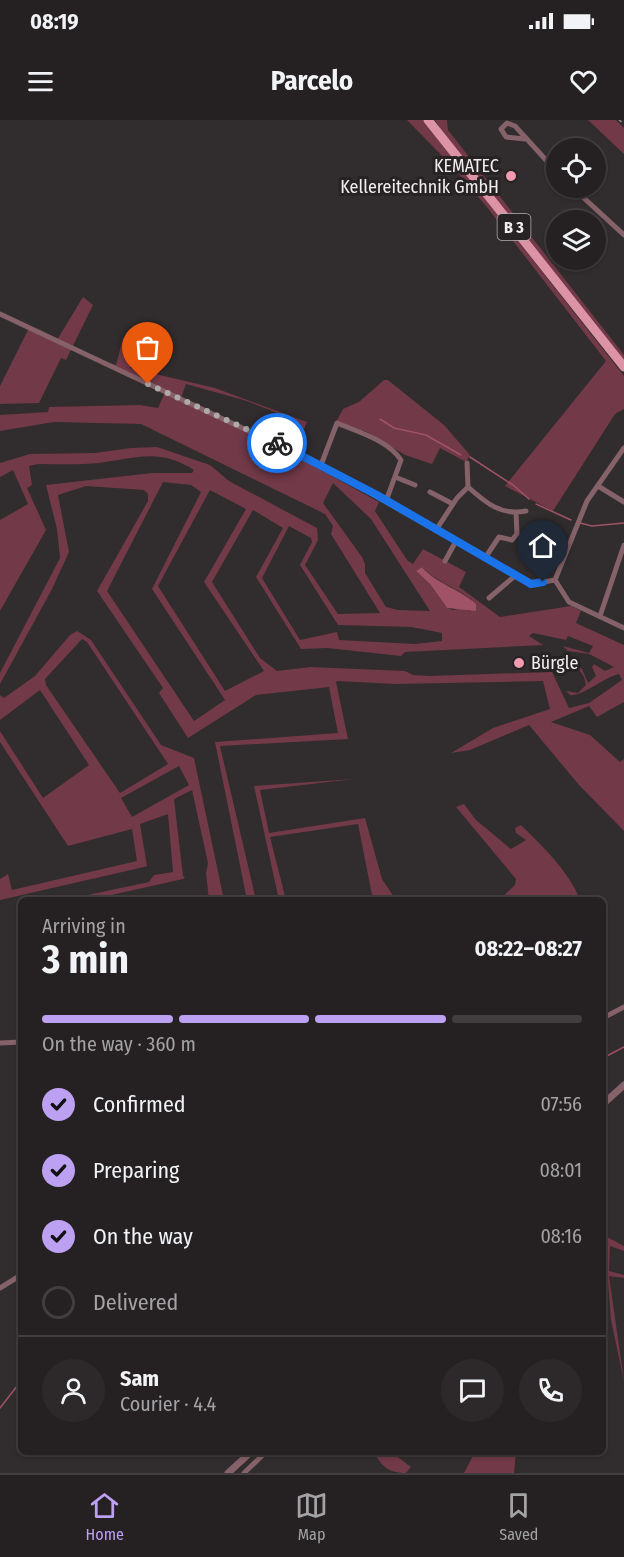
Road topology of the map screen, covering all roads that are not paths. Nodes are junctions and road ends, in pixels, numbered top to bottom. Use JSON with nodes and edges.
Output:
{"nodes":[{"id":1,"x":428,"y":120,"type":"edge"},
{"id":2,"x":525,"y":139,"type":"dead end"},
{"id":3,"x":546,"y":161,"type":"edge"},
{"id":4,"x":584,"y":198,"type":"edge"},
{"id":5,"x":624,"y":235,"type":"edge"},
{"id":6,"x":0,"y":314,"type":"edge"},
{"id":7,"x":624,"y":367,"type":"edge"},
{"id":8,"x":624,"y":448,"type":"edge"},
{"id":9,"x":467,"y":462,"type":"dead end"},
{"id":10,"x":321,"y":465,"type":"junction"},
{"id":11,"x":395,"y":477,"type":"junction"},
{"id":12,"x":415,"y":485,"type":"dead end"},
{"id":13,"x":598,"y":486,"type":"junction"},
{"id":14,"x":468,"y":487,"type":"junction"},
{"id":15,"x":430,"y":492,"type":"dead end"},
{"id":16,"x":386,"y":501,"type":"junction"},
{"id":17,"x":624,"y":502,"type":"edge"},
{"id":18,"x":453,"y":504,"type":"junction"},
{"id":19,"x":526,"y":511,"type":"dead end"},
{"id":20,"x":516,"y":513,"type":"junction"},
{"id":21,"x":436,"y":530,"type":"junction"},
{"id":22,"x":456,"y":541,"type":"junction"},
{"id":23,"x":624,"y":545,"type":"edge"},
{"id":24,"x":485,"y":558,"type":"junction"},
{"id":25,"x":445,"y":561,"type":"dead end"},
{"id":26,"x":617,"y":563,"type":"junction"},
{"id":27,"x":624,"y":565,"type":"edge"},
{"id":28,"x":516,"y":576,"type":"junction"},
{"id":29,"x":555,"y":580,"type":"junction"},
{"id":30,"x":489,"y":598,"type":"dead end"},
{"id":31,"x":600,"y":616,"type":"junction"},
{"id":32,"x":624,"y":628,"type":"edge"},
{"id":33,"x":624,"y":1006,"type":"edge"},
{"id":34,"x":606,"y":1016,"type":"edge"},
{"id":35,"x":18,"y":1042,"type":"edge"},
{"id":36,"x":0,"y":1043,"type":"edge"},
{"id":37,"x":624,"y":1085,"type":"edge"},
{"id":38,"x":606,"y":1101,"type":"edge"},
{"id":39,"x":18,"y":1277,"type":"edge"},
{"id":40,"x":0,"y":1288,"type":"edge"},
{"id":41,"x":248,"y":1455,"type":"edge"},
{"id":42,"x":263,"y":1455,"type":"edge"},
{"id":43,"x":228,"y":1473,"type":"edge"},
{"id":44,"x":244,"y":1473,"type":"edge"}],
"edges":[{"from":1,"to":7,"type":"main road","number":"B 3"},
{"from":2,"to":3,"type":"street"},
{"from":4,"to":5,"type":"street"},
{"from":6,"to":10,"type":"street"},
{"from":8,"to":13,"type":"street"},
{"from":9,"to":14,"type":"street"},
{"from":10,"to":11,"type":"street"},
{"from":10,"to":16,"type":"street"},
{"from":11,"to":12,"type":"street"},
{"from":11,"to":16,"type":"street"},
{"from":13,"to":17,"type":"street"},
{"from":13,"to":29,"type":"street"},
{"from":14,"to":18,"type":"street"},
{"from":14,"to":20,"type":"street"},
{"from":15,"to":18,"type":"street"},
{"from":16,"to":21,"type":"street"},
{"from":18,"to":21,"type":"street"},
{"from":19,"to":20,"type":"street"},
{"from":20,"to":24,"type":"street"},
{"from":21,"to":22,"type":"street"},
{"from":22,"to":24,"type":"street"},
{"from":22,"to":25,"type":"street"},
{"from":23,"to":26,"type":"street"},
{"from":24,"to":28,"type":"street"},
{"from":26,"to":27,"type":"street"},
{"from":26,"to":31,"type":"street"},
{"from":28,"to":29,"type":"street"},
{"from":28,"to":30,"type":"street"},
{"from":29,"to":31,"type":"street"},
{"from":31,"to":32,"type":"street"},
{"from":33,"to":34,"type":"street"},
{"from":35,"to":36,"type":"street"},
{"from":37,"to":38,"type":"street"},
{"from":39,"to":40,"type":"street"},
{"from":41,"to":43,"type":"street"},
{"from":42,"to":44,"type":"street"}]}
